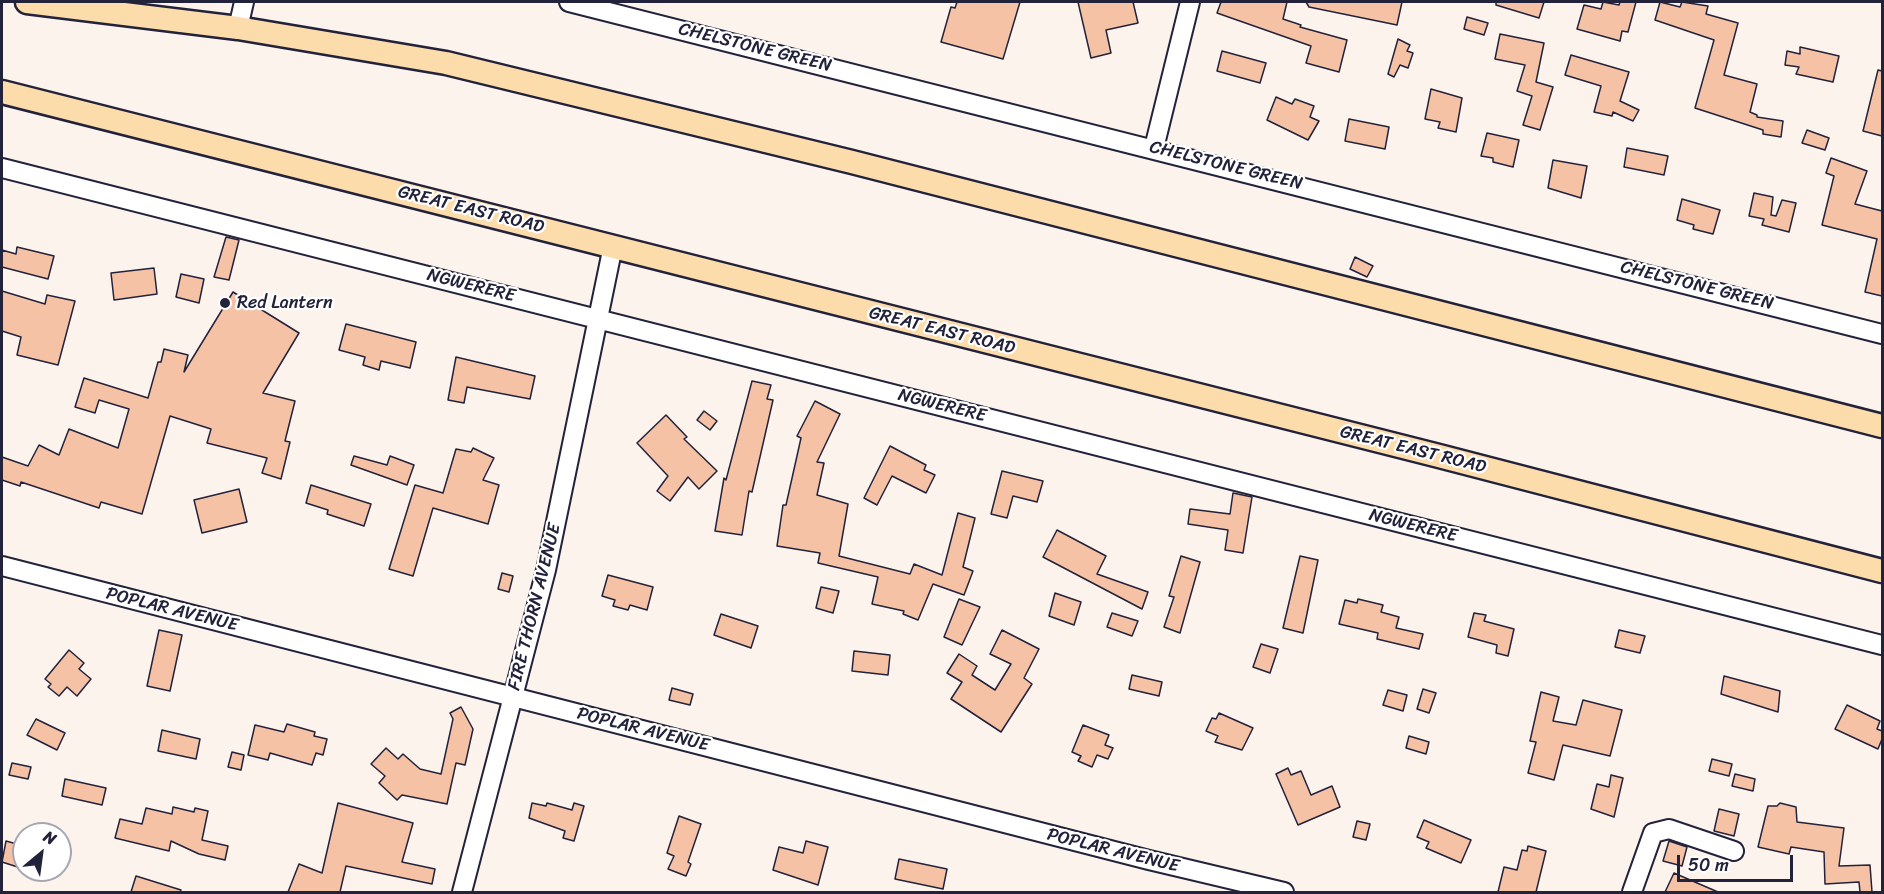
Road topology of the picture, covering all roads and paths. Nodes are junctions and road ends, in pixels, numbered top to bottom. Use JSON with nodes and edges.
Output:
{"nodes":[{"id":1,"x":27,"y":2,"type":"edge"},
{"id":2,"x":244,"y":2,"type":"edge"},
{"id":3,"x":569,"y":2,"type":"edge"},
{"id":4,"x":1190,"y":2,"type":"edge"},
{"id":5,"x":238,"y":28,"type":"junction"},
{"id":6,"x":2,"y":92,"type":"edge"},
{"id":7,"x":1154,"y":148,"type":"junction"},
{"id":8,"x":2,"y":168,"type":"edge"},
{"id":9,"x":614,"y":246,"type":"junction"},
{"id":10,"x":599,"y":319,"type":"junction"},
{"id":11,"x":1882,"y":333,"type":"edge"},
{"id":12,"x":1882,"y":426,"type":"edge"},
{"id":13,"x":2,"y":566,"type":"edge"},
{"id":14,"x":1882,"y":572,"type":"edge"},
{"id":15,"x":1882,"y":645,"type":"edge"},
{"id":16,"x":512,"y":697,"type":"junction"},
{"id":17,"x":1734,"y":851,"type":"dead end"},
{"id":18,"x":462,"y":892,"type":"edge"},
{"id":19,"x":1284,"y":892,"type":"edge"},
{"id":20,"x":1632,"y":892,"type":"edge"}],
"edges":[{"from":1,"to":5,"type":"main road"},
{"from":2,"to":5,"type":"street"},
{"from":3,"to":7,"type":"street","name":"CHELSTONE GREEN"},
{"from":4,"to":7,"type":"street"},
{"from":5,"to":12,"type":"main road"},
{"from":6,"to":9,"type":"main road","name":"GREAT EAST ROAD"},
{"from":7,"to":11,"type":"street","name":"CHELSTONE GREEN"},
{"from":8,"to":10,"type":"street","name":"NGWERERE"},
{"from":9,"to":10,"type":"street","name":"FIRE THORN AVENUE"},
{"from":9,"to":14,"type":"main road","name":"GREAT EAST ROAD"},
{"from":10,"to":15,"type":"street","name":"NGWERERE"},
{"from":10,"to":16,"type":"street","name":"FIRE THORN AVENUE"},
{"from":13,"to":16,"type":"street","name":"POPLAR AVENUE"},
{"from":16,"to":18,"type":"street","name":"FIRE THORN AVENUE"},
{"from":16,"to":19,"type":"street","name":"POPLAR AVENUE"},
{"from":17,"to":20,"type":"street"}]}
